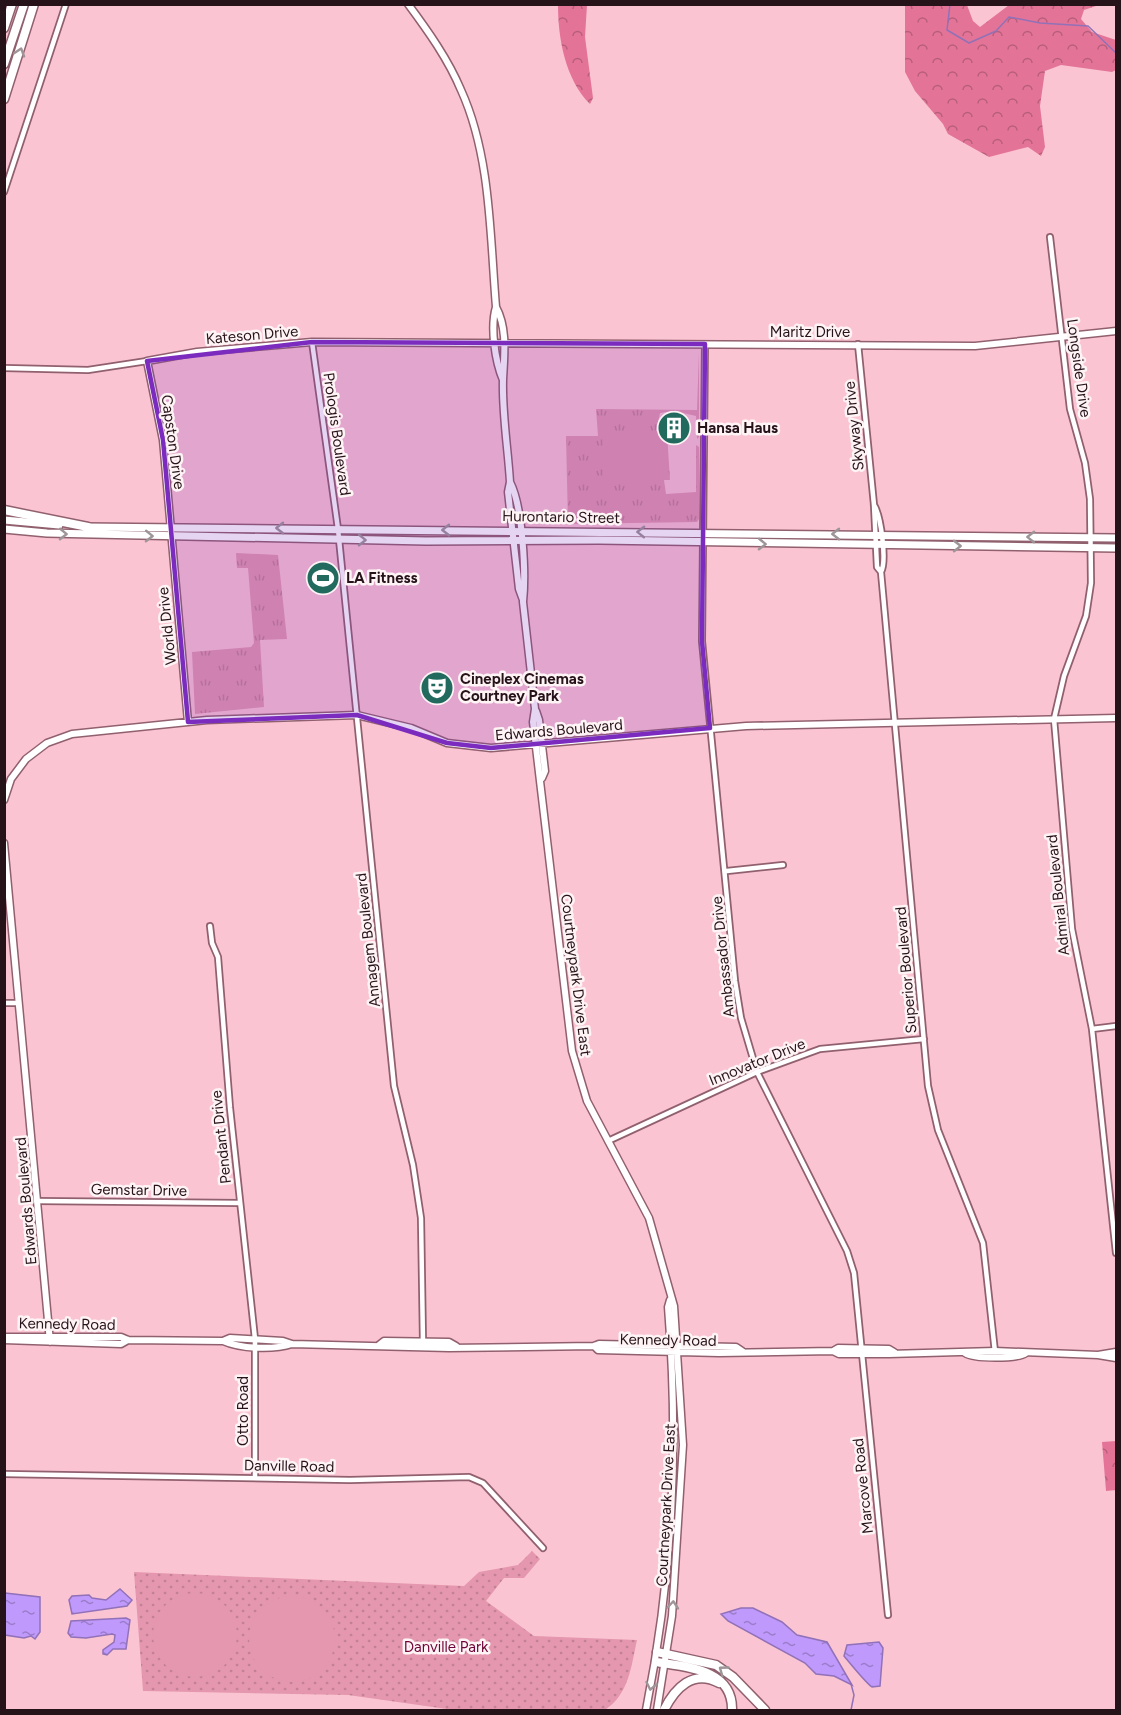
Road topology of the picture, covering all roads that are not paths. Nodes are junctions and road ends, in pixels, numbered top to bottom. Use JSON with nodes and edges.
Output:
{"nodes":[{"id":1,"x":12,"y":4,"type":"edge"},
{"id":2,"x":24,"y":4,"type":"edge"},
{"id":3,"x":34,"y":4,"type":"edge"},
{"id":4,"x":66,"y":4,"type":"edge"},
{"id":5,"x":408,"y":4,"type":"edge"},
{"id":6,"x":4,"y":28,"type":"edge"},
{"id":7,"x":4,"y":63,"type":"edge"},
{"id":8,"x":4,"y":99,"type":"edge"},
{"id":9,"x":4,"y":192,"type":"edge"},
{"id":10,"x":1050,"y":237,"type":"dead end"},
{"id":11,"x":496,"y":307,"type":"junction"},
{"id":12,"x":1116,"y":331,"type":"edge"},
{"id":13,"x":1062,"y":337,"type":"junction"},
{"id":14,"x":312,"y":342,"type":"junction"},
{"id":15,"x":496,"y":343,"type":"junction"},
{"id":16,"x":504,"y":343,"type":"junction"},
{"id":17,"x":705,"y":344,"type":"junction"},
{"id":18,"x":858,"y":344,"type":"junction"},
{"id":19,"x":147,"y":361,"type":"junction"},
{"id":20,"x":4,"y":368,"type":"edge"},
{"id":21,"x":503,"y":380,"type":"junction"},
{"id":22,"x":4,"y":510,"type":"edge"},
{"id":23,"x":4,"y":520,"type":"edge"},
{"id":24,"x":88,"y":527,"type":"junction"},
{"id":25,"x":171,"y":528,"type":"junction"},
{"id":26,"x":4,"y":529,"type":"edge"},
{"id":27,"x":339,"y":529,"type":"junction"},
{"id":28,"x":516,"y":530,"type":"junction"},
{"id":29,"x":704,"y":533,"type":"junction"},
{"id":30,"x":877,"y":534,"type":"junction"},
{"id":31,"x":172,"y":536,"type":"junction"},
{"id":32,"x":1090,"y":538,"type":"junction"},
{"id":33,"x":1116,"y":538,"type":"edge"},
{"id":34,"x":339,"y":539,"type":"junction"},
{"id":35,"x":517,"y":541,"type":"junction"},
{"id":36,"x":703,"y":543,"type":"junction"},
{"id":37,"x":879,"y":545,"type":"junction"},
{"id":38,"x":1090,"y":548,"type":"junction"},
{"id":39,"x":1116,"y":548,"type":"edge"},
{"id":40,"x":357,"y":715,"type":"junction"},
{"id":41,"x":1116,"y":718,"type":"edge"},
{"id":42,"x":1054,"y":719,"type":"junction"},
{"id":43,"x":188,"y":722,"type":"junction"},
{"id":44,"x":896,"y":723,"type":"junction"},
{"id":45,"x":711,"y":728,"type":"junction"},
{"id":46,"x":539,"y":743,"type":"junction"},
{"id":47,"x":4,"y":800,"type":"edge"},
{"id":48,"x":4,"y":843,"type":"edge"},
{"id":49,"x":783,"y":865,"type":"dead end"},
{"id":50,"x":727,"y":871,"type":"junction"},
{"id":51,"x":210,"y":926,"type":"dead end"},
{"id":52,"x":4,"y":1003,"type":"edge"},
{"id":53,"x":18,"y":1003,"type":"junction"},
{"id":54,"x":1116,"y":1026,"type":"edge"},
{"id":55,"x":1092,"y":1029,"type":"junction"},
{"id":56,"x":924,"y":1039,"type":"junction"},
{"id":57,"x":757,"y":1072,"type":"junction"},
{"id":58,"x":608,"y":1141,"type":"junction"},
{"id":59,"x":37,"y":1201,"type":"junction"},
{"id":60,"x":240,"y":1203,"type":"junction"},
{"id":61,"x":1116,"y":1253,"type":"edge"},
{"id":62,"x":4,"y":1338,"type":"edge"},
{"id":63,"x":50,"y":1339,"type":"junction"},
{"id":64,"x":255,"y":1343,"type":"junction"},
{"id":65,"x":423,"y":1345,"type":"junction"},
{"id":66,"x":674,"y":1349,"type":"junction"},
{"id":67,"x":862,"y":1351,"type":"junction"},
{"id":68,"x":1116,"y":1352,"type":"edge"},
{"id":69,"x":995,"y":1354,"type":"junction"},
{"id":70,"x":1098,"y":1355,"type":"junction"},
{"id":71,"x":1116,"y":1358,"type":"edge"},
{"id":72,"x":4,"y":1474,"type":"edge"},
{"id":73,"x":255,"y":1477,"type":"junction"},
{"id":74,"x":543,"y":1548,"type":"dead end"},
{"id":75,"x":888,"y":1615,"type":"dead end"},
{"id":76,"x":657,"y":1652,"type":"junction"},
{"id":77,"x":666,"y":1654,"type":"junction"},
{"id":78,"x":660,"y":1663,"type":"junction"},
{"id":79,"x":731,"y":1697,"type":"junction"},
{"id":80,"x":646,"y":1710,"type":"edge"},
{"id":81,"x":657,"y":1710,"type":"edge"},
{"id":82,"x":664,"y":1710,"type":"edge"},
{"id":83,"x":732,"y":1710,"type":"edge"},
{"id":84,"x":765,"y":1710,"type":"edge"}],
"edges":[{"from":1,"to":6,"type":"highway"},
{"from":2,"to":7,"type":"highway"},
{"from":8,"to":3,"type":"highway","one_way":true},
{"from":4,"to":9,"type":"street"},
{"from":5,"to":11,"type":"main road"},
{"from":10,"to":13,"type":"street","name":"Longside Drive"},
{"from":11,"to":15,"type":"main road"},
{"from":11,"to":16,"type":"main road"},
{"from":12,"to":13,"type":"main road","name":"Maritz Drive"},
{"from":13,"to":18,"type":"main road","name":"Maritz Drive"},
{"from":13,"to":32,"type":"street","name":"Longside Drive"},
{"from":14,"to":15,"type":"main road","name":"Kateson Drive"},
{"from":14,"to":19,"type":"main road","name":"Kateson Drive"},
{"from":14,"to":27,"type":"street","name":"Prologis Boulevard"},
{"from":15,"to":16,"type":"main road","name":"Kateson Drive"},
{"from":15,"to":21,"type":"main road"},
{"from":16,"to":17,"type":"main road","name":"Maritz Drive"},
{"from":16,"to":21,"type":"main road"},
{"from":17,"to":18,"type":"main road","name":"Maritz Drive"},
{"from":17,"to":29,"type":"street","name":"Ambassador Drive"},
{"from":18,"to":30,"type":"street","name":"Skyway Drive"},
{"from":19,"to":20,"type":"street","name":"Kateson Drive"},
{"from":19,"to":25,"type":"main road","name":"Capston Drive"},
{"from":21,"to":28,"type":"main road","name":"Courtneypark Drive East"},
{"from":22,"to":24,"type":"highway"},
{"from":23,"to":24,"type":"main road","name":"Hurontario Street"},
{"from":24,"to":25,"type":"main road","name":"Hurontario Street"},
{"from":27,"to":25,"type":"main road","name":"Hurontario Street","one_way":true},
{"from":25,"to":31,"type":"main road","name":"World Drive"},
{"from":26,"to":31,"type":"main road","name":"Hurontario Street","one_way":true},
{"from":28,"to":27,"type":"main road","name":"Hurontario Street","one_way":true},
{"from":27,"to":34,"type":"street","name":"Annagem Boulevard"},
{"from":29,"to":28,"type":"main road","name":"Hurontario Street","one_way":true},
{"from":28,"to":35,"type":"main road","name":"Courtneypark Drive East"},
{"from":30,"to":29,"type":"main road","name":"Hurontario Street","one_way":true},
{"from":29,"to":36,"type":"street","name":"Ambassador Drive"},
{"from":32,"to":30,"type":"main road","name":"Hurontario Street","one_way":true},
{"from":30,"to":37,"type":"street","name":"Skyway Drive"},
{"from":31,"to":34,"type":"main road","name":"Hurontario Street"},
{"from":31,"to":43,"type":"main road","name":"World Drive"},
{"from":32,"to":33,"type":"main road","name":"Hurontario Street"},
{"from":32,"to":38,"type":"street","name":"Admiral Boulevard"},
{"from":34,"to":35,"type":"main road","name":"Hurontario Street","one_way":true},
{"from":34,"to":40,"type":"street","name":"Annagem Boulevard"},
{"from":35,"to":36,"type":"main road","name":"Hurontario Street"},
{"from":35,"to":46,"type":"main road","name":"Courtneypark Drive East"},
{"from":36,"to":37,"type":"main road","name":"Hurontario Street","one_way":true},
{"from":36,"to":45,"type":"street","name":"Ambassador Drive"},
{"from":37,"to":38,"type":"main road","name":"Hurontario Street","one_way":true},
{"from":37,"to":44,"type":"street","name":"Superior Boulevard"},
{"from":38,"to":39,"type":"main road","name":"Hurontario Street"},
{"from":38,"to":42,"type":"street","name":"Admiral Boulevard"},
{"from":40,"to":43,"type":"main road","name":"Edwards Boulevard"},
{"from":40,"to":46,"type":"main road","name":"Edwards Boulevard"},
{"from":40,"to":65,"type":"street","name":"Annagem Boulevard"},
{"from":41,"to":42,"type":"main road","name":"Edwards Boulevard"},
{"from":42,"to":44,"type":"main road","name":"Edwards Boulevard"},
{"from":42,"to":55,"type":"street","name":"Admiral Boulevard"},
{"from":43,"to":47,"type":"main road","name":"Edwards Boulevard"},
{"from":44,"to":45,"type":"main road","name":"Edwards Boulevard"},
{"from":44,"to":56,"type":"street","name":"Superior Boulevard"},
{"from":45,"to":46,"type":"main road","name":"Edwards Boulevard"},
{"from":45,"to":50,"type":"street","name":"Ambassador Drive"},
{"from":46,"to":58,"type":"main road","name":"Courtneypark Drive East"},
{"from":48,"to":53,"type":"main road","name":"Edwards Boulevard"},
{"from":49,"to":50,"type":"street"},
{"from":50,"to":57,"type":"street","name":"Ambassador Drive"},
{"from":51,"to":60,"type":"street","name":"Pendant Drive"},
{"from":52,"to":53,"type":"street"},
{"from":53,"to":59,"type":"main road","name":"Edwards Boulevard"},
{"from":54,"to":55,"type":"street"},
{"from":55,"to":61,"type":"street","name":"Admiral Boulevard"},
{"from":56,"to":57,"type":"street","name":"Innovator Drive"},
{"from":56,"to":69,"type":"street","name":"Superior Boulevard"},
{"from":57,"to":58,"type":"street","name":"Innovator Drive"},
{"from":57,"to":67,"type":"street","name":"Ambassador Drive"},
{"from":58,"to":66,"type":"main road","name":"Courtneypark Drive East"},
{"from":59,"to":60,"type":"street","name":"Gemstar Drive"},
{"from":59,"to":63,"type":"main road","name":"Edwards Boulevard"},
{"from":60,"to":64,"type":"street","name":"Pendant Drive"},
{"from":62,"to":63,"type":"main road","name":"Kennedy Road"},
{"from":63,"to":64,"type":"main road","name":"Kennedy Road"},
{"from":64,"to":65,"type":"main road","name":"Kennedy Road"},
{"from":64,"to":73,"type":"street","name":"Otto Road"},
{"from":65,"to":66,"type":"main road","name":"Kennedy Road"},
{"from":66,"to":67,"type":"main road","name":"Kennedy Road"},
{"from":66,"to":76,"type":"main road","name":"Courtneypark Drive East"},
{"from":77,"to":66,"type":"main road","name":"Courtneypark Drive East","one_way":true},
{"from":67,"to":69,"type":"main road","name":"Kennedy Road"},
{"from":67,"to":75,"type":"street","name":"Marcove Road"},
{"from":68,"to":70,"type":"main road","name":"Kennedy Road"},
{"from":69,"to":70,"type":"main road","name":"Kennedy Road"},
{"from":70,"to":71,"type":"main road","name":"Kennedy Road"},
{"from":72,"to":73,"type":"street","name":"Danville Road"},
{"from":73,"to":74,"type":"street","name":"Danville Road"},
{"from":76,"to":77,"type":"highway"},
{"from":76,"to":78,"type":"main road","name":"Courtneypark Drive East"},
{"from":77,"to":78,"type":"main road","name":"Courtneypark Drive East"},
{"from":84,"to":77,"type":"highway","one_way":true},
{"from":78,"to":79,"type":"highway"},
{"from":78,"to":80,"type":"main road","name":"Courtneypark Drive East","one_way":true},
{"from":78,"to":81,"type":"main road","name":"Courtneypark Drive East"},
{"from":79,"to":82,"type":"highway"},
{"from":79,"to":83,"type":"highway"}]}
